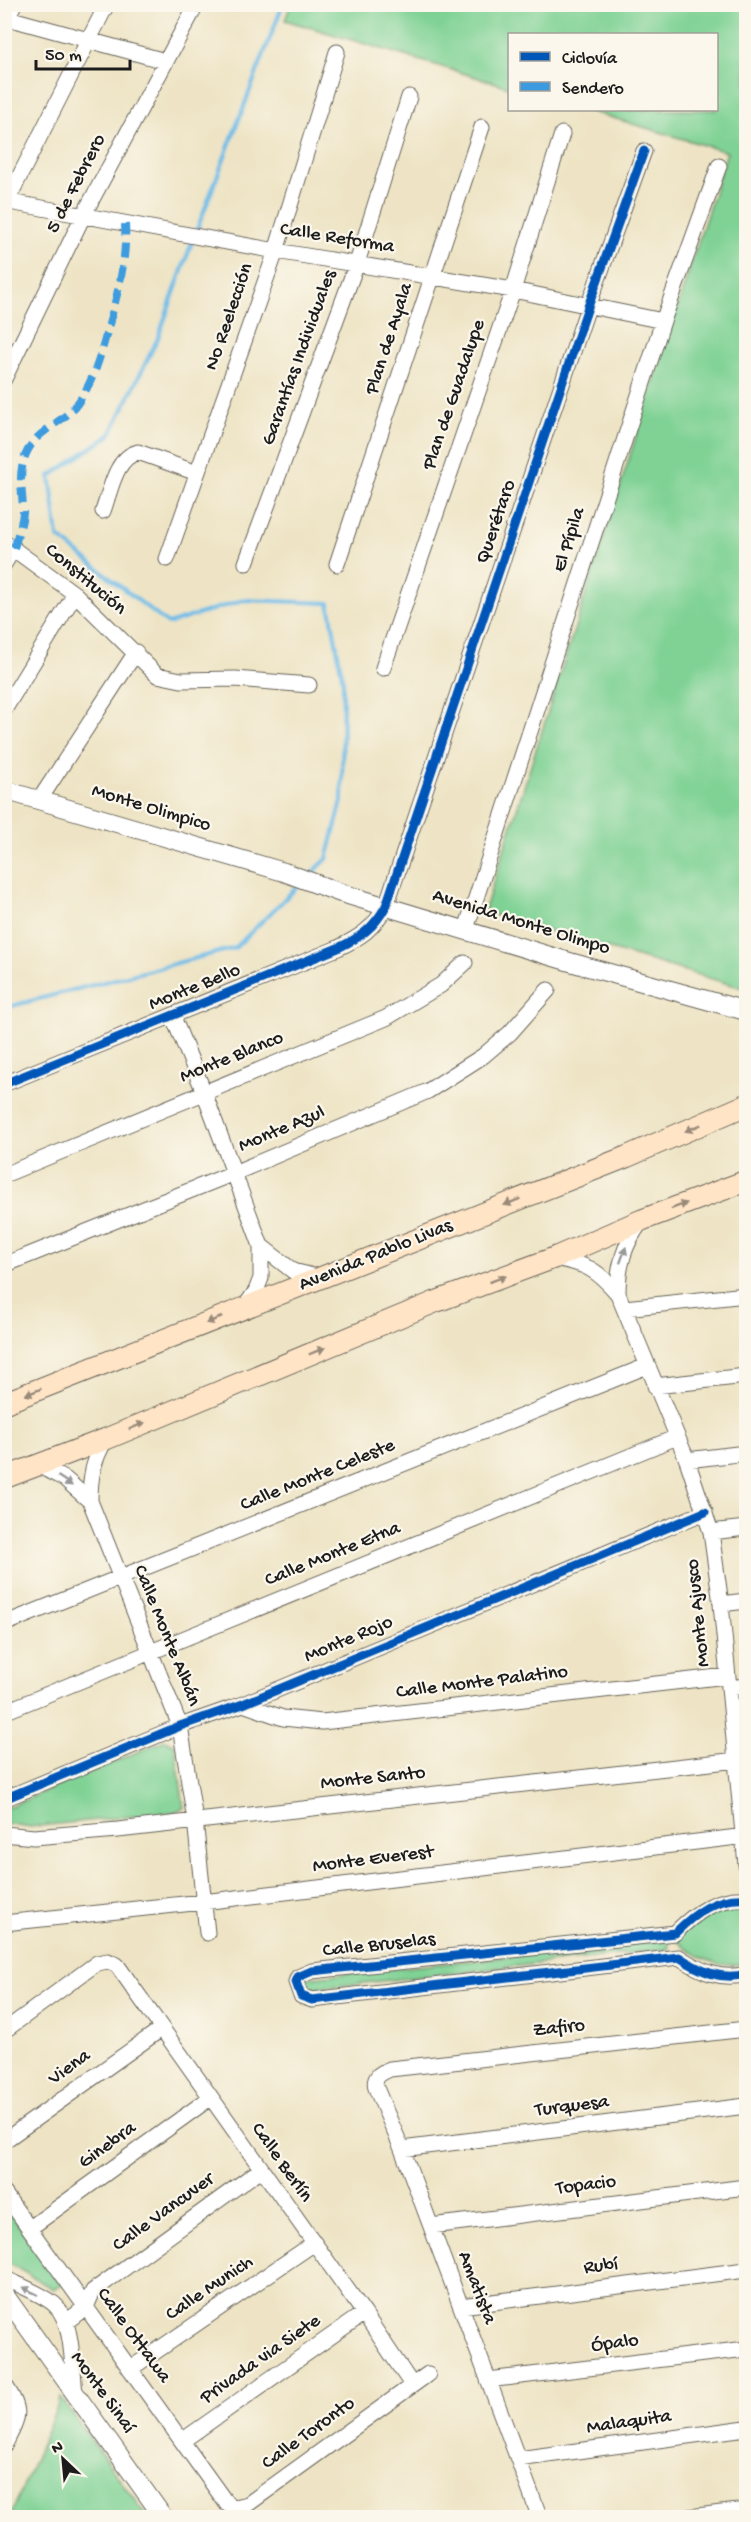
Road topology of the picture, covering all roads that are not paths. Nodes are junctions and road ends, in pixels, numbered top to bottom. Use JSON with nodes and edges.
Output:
{"nodes":[{"id":1,"x":106,"y":4,"type":"edge"},
{"id":2,"x":193,"y":11,"type":"dead end"},
{"id":3,"x":8,"y":16,"type":"edge"},
{"id":4,"x":89,"y":42,"type":"junction"},
{"id":5,"x":337,"y":52,"type":"dead end"},
{"id":6,"x":165,"y":61,"type":"junction"},
{"id":7,"x":409,"y":97,"type":"dead end"},
{"id":8,"x":482,"y":127,"type":"dead end"},
{"id":9,"x":562,"y":134,"type":"dead end"},
{"id":10,"x":644,"y":151,"type":"dead end"},
{"id":11,"x":719,"y":166,"type":"dead end"},
{"id":12,"x":5,"y":203,"type":"edge"},
{"id":13,"x":83,"y":216,"type":"junction"},
{"id":14,"x":276,"y":251,"type":"junction"},
{"id":15,"x":357,"y":263,"type":"junction"},
{"id":16,"x":432,"y":276,"type":"junction"},
{"id":17,"x":513,"y":290,"type":"junction"},
{"id":18,"x":589,"y":304,"type":"junction"},
{"id":19,"x":663,"y":321,"type":"junction"},
{"id":20,"x":4,"y":379,"type":"edge"},
{"id":21,"x":197,"y":474,"type":"junction"},
{"id":22,"x":103,"y":510,"type":"dead end"},
{"id":23,"x":9,"y":545,"type":"edge"},
{"id":24,"x":167,"y":559,"type":"dead end"},
{"id":25,"x":246,"y":563,"type":"dead end"},
{"id":26,"x":4,"y":564,"type":"edge"},
{"id":27,"x":337,"y":564,"type":"dead end"},
{"id":28,"x":75,"y":594,"type":"junction"},
{"id":29,"x":136,"y":652,"type":"junction"},
{"id":30,"x":384,"y":668,"type":"dead end"},
{"id":31,"x":309,"y":685,"type":"dead end"},
{"id":32,"x":4,"y":710,"type":"edge"},
{"id":33,"x":4,"y":790,"type":"edge"},
{"id":34,"x":40,"y":799,"type":"junction"},
{"id":35,"x":284,"y":872,"type":"joint"},
{"id":36,"x":386,"y":906,"type":"junction"},
{"id":37,"x":466,"y":929,"type":"junction"},
{"id":38,"x":465,"y":963,"type":"dead end"},
{"id":39,"x":548,"y":990,"type":"dead end"},
{"id":40,"x":747,"y":1011,"type":"edge"},
{"id":41,"x":173,"y":1017,"type":"junction"},
{"id":42,"x":4,"y":1084,"type":"edge"},
{"id":43,"x":204,"y":1092,"type":"junction"},
{"id":44,"x":747,"y":1105,"type":"edge"},
{"id":45,"x":234,"y":1173,"type":"junction"},
{"id":46,"x":4,"y":1175,"type":"edge"},
{"id":47,"x":747,"y":1180,"type":"edge"},
{"id":48,"x":642,"y":1221,"type":"junction"},
{"id":49,"x":261,"y":1246,"type":"junction"},
{"id":50,"x":554,"y":1258,"type":"junction"},
{"id":51,"x":4,"y":1265,"type":"edge"},
{"id":52,"x":322,"y":1278,"type":"junction"},
{"id":53,"x":618,"y":1294,"type":"junction"},
{"id":54,"x":747,"y":1295,"type":"edge"},
{"id":55,"x":244,"y":1308,"type":"junction"},
{"id":56,"x":625,"y":1308,"type":"junction"},
{"id":57,"x":648,"y":1366,"type":"junction"},
{"id":58,"x":747,"y":1376,"type":"edge"},
{"id":59,"x":655,"y":1386,"type":"junction"},
{"id":60,"x":4,"y":1403,"type":"edge"},
{"id":61,"x":677,"y":1437,"type":"junction"},
{"id":62,"x":106,"y":1439,"type":"junction"},
{"id":63,"x":747,"y":1454,"type":"edge"},
{"id":64,"x":687,"y":1460,"type":"junction"},
{"id":65,"x":38,"y":1465,"type":"junction"},
{"id":66,"x":4,"y":1478,"type":"edge"},
{"id":67,"x":90,"y":1501,"type":"junction"},
{"id":68,"x":705,"y":1512,"type":"junction"},
{"id":69,"x":747,"y":1528,"type":"edge"},
{"id":70,"x":711,"y":1532,"type":"junction"},
{"id":71,"x":120,"y":1578,"type":"junction"},
{"id":72,"x":747,"y":1601,"type":"edge"},
{"id":73,"x":721,"y":1604,"type":"junction"},
{"id":74,"x":4,"y":1624,"type":"edge"},
{"id":75,"x":152,"y":1653,"type":"junction"},
{"id":76,"x":728,"y":1682,"type":"junction"},
{"id":77,"x":747,"y":1686,"type":"edge"},
{"id":78,"x":243,"y":1704,"type":"junction"},
{"id":79,"x":4,"y":1712,"type":"edge"},
{"id":80,"x":180,"y":1726,"type":"junction"},
{"id":81,"x":742,"y":1759,"type":"edge"},
{"id":82,"x":4,"y":1799,"type":"edge"},
{"id":83,"x":195,"y":1820,"type":"junction"},
{"id":84,"x":4,"y":1834,"type":"edge"},
{"id":85,"x":745,"y":1836,"type":"edge"},
{"id":86,"x":747,"y":1865,"type":"edge"},
{"id":87,"x":747,"y":1899,"type":"edge"},
{"id":88,"x":203,"y":1902,"type":"junction"},
{"id":89,"x":4,"y":1923,"type":"edge"},
{"id":90,"x":207,"y":1933,"type":"dead end"},
{"id":91,"x":675,"y":1933,"type":"junction"},
{"id":92,"x":679,"y":1957,"type":"junction"},
{"id":93,"x":747,"y":1974,"type":"edge"},
{"id":94,"x":161,"y":2029,"type":"junction"},
{"id":95,"x":747,"y":2029,"type":"edge"},
{"id":96,"x":4,"y":2031,"type":"edge"},
{"id":97,"x":379,"y":2075,"type":"joint"},
{"id":98,"x":210,"y":2098,"type":"junction"},
{"id":99,"x":747,"y":2106,"type":"edge"},
{"id":100,"x":4,"y":2141,"type":"edge"},
{"id":101,"x":402,"y":2149,"type":"junction"},
{"id":102,"x":260,"y":2170,"type":"junction"},
{"id":103,"x":747,"y":2187,"type":"edge"},
{"id":104,"x":4,"y":2193,"type":"edge"},
{"id":105,"x":431,"y":2226,"type":"junction"},
{"id":106,"x":30,"y":2228,"type":"junction"},
{"id":107,"x":313,"y":2244,"type":"junction"},
{"id":108,"x":747,"y":2270,"type":"edge"},
{"id":109,"x":4,"y":2278,"type":"edge"},
{"id":110,"x":93,"y":2291,"type":"junction"},
{"id":111,"x":75,"y":2292,"type":"junction"},
{"id":112,"x":4,"y":2294,"type":"edge"},
{"id":113,"x":56,"y":2305,"type":"junction"},
{"id":114,"x":86,"y":2307,"type":"junction"},
{"id":115,"x":461,"y":2307,"type":"junction"},
{"id":116,"x":364,"y":2313,"type":"junction"},
{"id":117,"x":66,"y":2322,"type":"junction"},
{"id":118,"x":747,"y":2349,"type":"edge"},
{"id":119,"x":130,"y":2369,"type":"junction"},
{"id":120,"x":428,"y":2374,"type":"dead end"},
{"id":121,"x":488,"y":2380,"type":"junction"},
{"id":122,"x":4,"y":2384,"type":"edge"},
{"id":123,"x":412,"y":2385,"type":"junction"},
{"id":124,"x":75,"y":2394,"type":"junction"},
{"id":125,"x":747,"y":2428,"type":"edge"},
{"id":126,"x":182,"y":2441,"type":"junction"},
{"id":127,"x":4,"y":2446,"type":"edge"},
{"id":128,"x":518,"y":2459,"type":"junction"},
{"id":129,"x":228,"y":2504,"type":"joint"},
{"id":130,"x":747,"y":2510,"type":"edge"},
{"id":131,"x":164,"y":2517,"type":"edge"},
{"id":132,"x":540,"y":2517,"type":"edge"},
{"id":133,"x":681,"y":2517,"type":"edge"}],
"edges":[{"from":1,"to":4,"type":"street"},
{"from":2,"to":6,"type":"street","name":"5 de Febrero"},
{"from":3,"to":4,"type":"street"},
{"from":4,"to":6,"type":"street"},
{"from":4,"to":12,"type":"street"},
{"from":5,"to":14,"type":"street","name":"No Reelección"},
{"from":6,"to":13,"type":"street","name":"5 de Febrero"},
{"from":7,"to":15,"type":"street","name":"Garantías Individuales"},
{"from":8,"to":16,"type":"street","name":"Plan de Ayala"},
{"from":9,"to":17,"type":"street","name":"Plan de Guadalupe"},
{"from":10,"to":18,"type":"street","name":"Querétaro"},
{"from":11,"to":19,"type":"street","name":"El Pípila"},
{"from":12,"to":13,"type":"street","name":"Calle Reforma"},
{"from":13,"to":14,"type":"street","name":"Calle Reforma"},
{"from":13,"to":20,"type":"street","name":"5 de Febrero"},
{"from":14,"to":15,"type":"street","name":"Calle Reforma"},
{"from":14,"to":21,"type":"street","name":"No Reelección"},
{"from":15,"to":16,"type":"street","name":"Calle Reforma"},
{"from":15,"to":25,"type":"street","name":"Garantías Individuales"},
{"from":16,"to":17,"type":"street","name":"Calle Reforma"},
{"from":16,"to":27,"type":"street","name":"Plan de Ayala"},
{"from":17,"to":18,"type":"street","name":"Calle Reforma"},
{"from":17,"to":30,"type":"street","name":"Plan de Guadalupe"},
{"from":18,"to":19,"type":"street","name":"Calle Reforma"},
{"from":18,"to":36,"type":"street","name":"Querétaro"},
{"from":19,"to":37,"type":"street","name":"El Pípila"},
{"from":21,"to":22,"type":"street"},
{"from":21,"to":24,"type":"street","name":"No Reelección"},
{"from":23,"to":26,"type":"street"},
{"from":23,"to":28,"type":"street","name":"Constitución"},
{"from":28,"to":29,"type":"street","name":"Constitución"},
{"from":28,"to":32,"type":"street"},
{"from":29,"to":31,"type":"street","name":"Constitución"},
{"from":29,"to":34,"type":"street"},
{"from":33,"to":34,"type":"street","name":"Monte Olimpico"},
{"from":34,"to":35,"type":"street","name":"Monte Olimpico"},
{"from":35,"to":36,"type":"street","name":"Avenida Monte Olimpo"},
{"from":36,"to":37,"type":"street","name":"Avenida Monte Olimpo"},
{"from":36,"to":41,"type":"street","name":"Monte Bello"},
{"from":37,"to":40,"type":"street","name":"Avenida Monte Olimpo"},
{"from":38,"to":43,"type":"street","name":"Monte Blanco"},
{"from":39,"to":45,"type":"street","name":"Monte Azul"},
{"from":41,"to":42,"type":"street","name":"Monte Bello"},
{"from":41,"to":43,"type":"street"},
{"from":43,"to":45,"type":"street"},
{"from":43,"to":46,"type":"street","name":"Monte Blanco"},
{"from":44,"to":52,"type":"main road","name":"Avenida Pablo Livas","one_way":true},
{"from":45,"to":49,"type":"street"},
{"from":45,"to":51,"type":"street","name":"Monte Azul"},
{"from":48,"to":47,"type":"main road","one_way":true},
{"from":48,"to":50,"type":"main road"},
{"from":53,"to":48,"type":"street","name":"Monte Ajusco","one_way":true},
{"from":49,"to":52,"type":"street"},
{"from":49,"to":55,"type":"street"},
{"from":50,"to":53,"type":"street","name":"Monte Ajusco"},
{"from":62,"to":50,"type":"main road","one_way":true},
{"from":52,"to":55,"type":"main road","name":"Avenida Pablo Livas"},
{"from":53,"to":56,"type":"street","name":"Monte Ajusco"},
{"from":54,"to":56,"type":"street"},
{"from":55,"to":60,"type":"main road","name":"Avenida Pablo Livas","one_way":true},
{"from":56,"to":57,"type":"street","name":"Monte Ajusco"},
{"from":57,"to":59,"type":"street","name":"Monte Ajusco"},
{"from":57,"to":71,"type":"street","name":"Calle Monte Celeste"},
{"from":58,"to":59,"type":"street"},
{"from":59,"to":61,"type":"street","name":"Monte Ajusco"},
{"from":61,"to":64,"type":"street","name":"Monte Ajusco"},
{"from":61,"to":75,"type":"street","name":"Calle Monte Etna"},
{"from":62,"to":65,"type":"main road"},
{"from":62,"to":67,"type":"street","name":"Calle Monte Albán"},
{"from":63,"to":64,"type":"street"},
{"from":64,"to":68,"type":"street","name":"Monte Ajusco"},
{"from":65,"to":66,"type":"main road"},
{"from":65,"to":67,"type":"street","name":"Calle Monte Albán","one_way":true},
{"from":67,"to":71,"type":"street","name":"Calle Monte Albán"},
{"from":68,"to":70,"type":"street","name":"Monte Ajusco"},
{"from":68,"to":78,"type":"street","name":"Monte Rojo"},
{"from":69,"to":70,"type":"street"},
{"from":70,"to":73,"type":"street","name":"Monte Ajusco"},
{"from":71,"to":74,"type":"street","name":"Calle Monte Celeste"},
{"from":71,"to":75,"type":"street","name":"Calle Monte Albán"},
{"from":72,"to":73,"type":"street"},
{"from":73,"to":76,"type":"street","name":"Monte Ajusco"},
{"from":75,"to":79,"type":"street","name":"Calle Monte Etna"},
{"from":75,"to":80,"type":"street","name":"Calle Monte Albán"},
{"from":76,"to":77,"type":"street","name":"Calle Monte Palatino"},
{"from":76,"to":78,"type":"street","name":"Calle Monte Palatino"},
{"from":76,"to":81,"type":"street","name":"Monte Ajusco"},
{"from":78,"to":80,"type":"street","name":"Monte Rojo"},
{"from":80,"to":82,"type":"street","name":"Monte Rojo"},
{"from":80,"to":83,"type":"street","name":"Calle Monte Albán"},
{"from":81,"to":83,"type":"street","name":"Monte Santo"},
{"from":81,"to":85,"type":"street","name":"Monte Ajusco"},
{"from":83,"to":84,"type":"street","name":"Monte Santo"},
{"from":83,"to":88,"type":"street","name":"Calle Monte Albán"},
{"from":85,"to":86,"type":"street","name":"Monte Ajusco"},
{"from":85,"to":88,"type":"street","name":"Monte Everest"},
{"from":87,"to":91,"type":"street"},
{"from":88,"to":89,"type":"street","name":"Monte Everest"},
{"from":88,"to":90,"type":"street","name":"Calle Monte Albán"},
{"from":91,"to":92,"type":"street"},
{"from":91,"to":92,"type":"street","name":"Calle Bruselas"},
{"from":92,"to":93,"type":"street"},
{"from":94,"to":96,"type":"street","name":"Calle Berlín"},
{"from":94,"to":98,"type":"street","name":"Calle Berlín"},
{"from":94,"to":100,"type":"street","name":"Viena"},
{"from":95,"to":97,"type":"street","name":"Zafiro"},
{"from":97,"to":101,"type":"street","name":"Amatista"},
{"from":98,"to":102,"type":"street","name":"Calle Berlín"},
{"from":98,"to":106,"type":"street","name":"Ginebra"},
{"from":99,"to":101,"type":"street","name":"Turquesa"},
{"from":101,"to":105,"type":"street","name":"Amatista"},
{"from":102,"to":107,"type":"street","name":"Calle Berlín"},
{"from":102,"to":110,"type":"street","name":"Calle Vancuver"},
{"from":103,"to":105,"type":"street","name":"Topacio"},
{"from":104,"to":106,"type":"street","name":"Calle Ottawa"},
{"from":105,"to":115,"type":"street","name":"Amatista"},
{"from":106,"to":111,"type":"street","name":"Calle Ottawa"},
{"from":107,"to":116,"type":"street","name":"Calle Berlín"},
{"from":107,"to":119,"type":"street","name":"Calle Munich"},
{"from":108,"to":115,"type":"street","name":"Rubí"},
{"from":113,"to":109,"type":"street","one_way":true},
{"from":110,"to":111,"type":"street"},
{"from":110,"to":114,"type":"street"},
{"from":111,"to":113,"type":"street"},
{"from":111,"to":114,"type":"street","name":"Calle Ottawa"},
{"from":112,"to":124,"type":"street","name":"Monte Sinaí"},
{"from":113,"to":117,"type":"street"},
{"from":114,"to":117,"type":"street"},
{"from":114,"to":119,"type":"street","name":"Calle Ottawa"},
{"from":115,"to":121,"type":"street","name":"Amatista"},
{"from":116,"to":123,"type":"street","name":"Calle Berlín"},
{"from":116,"to":126,"type":"street","name":"Privada via Siete"},
{"from":117,"to":124,"type":"street"},
{"from":118,"to":121,"type":"street","name":"Ópalo"},
{"from":119,"to":126,"type":"street","name":"Calle Ottawa"},
{"from":120,"to":123,"type":"street","name":"Calle Toronto"},
{"from":121,"to":128,"type":"street","name":"Amatista"},
{"from":122,"to":127,"type":"street"},
{"from":123,"to":129,"type":"street","name":"Calle Toronto"},
{"from":124,"to":131,"type":"street","name":"Monte Sinaí"},
{"from":125,"to":128,"type":"street","name":"Malaquita"},
{"from":126,"to":129,"type":"street","name":"Calle Ottawa"},
{"from":128,"to":132,"type":"street","name":"Amatista"},
{"from":130,"to":133,"type":"street"}]}
